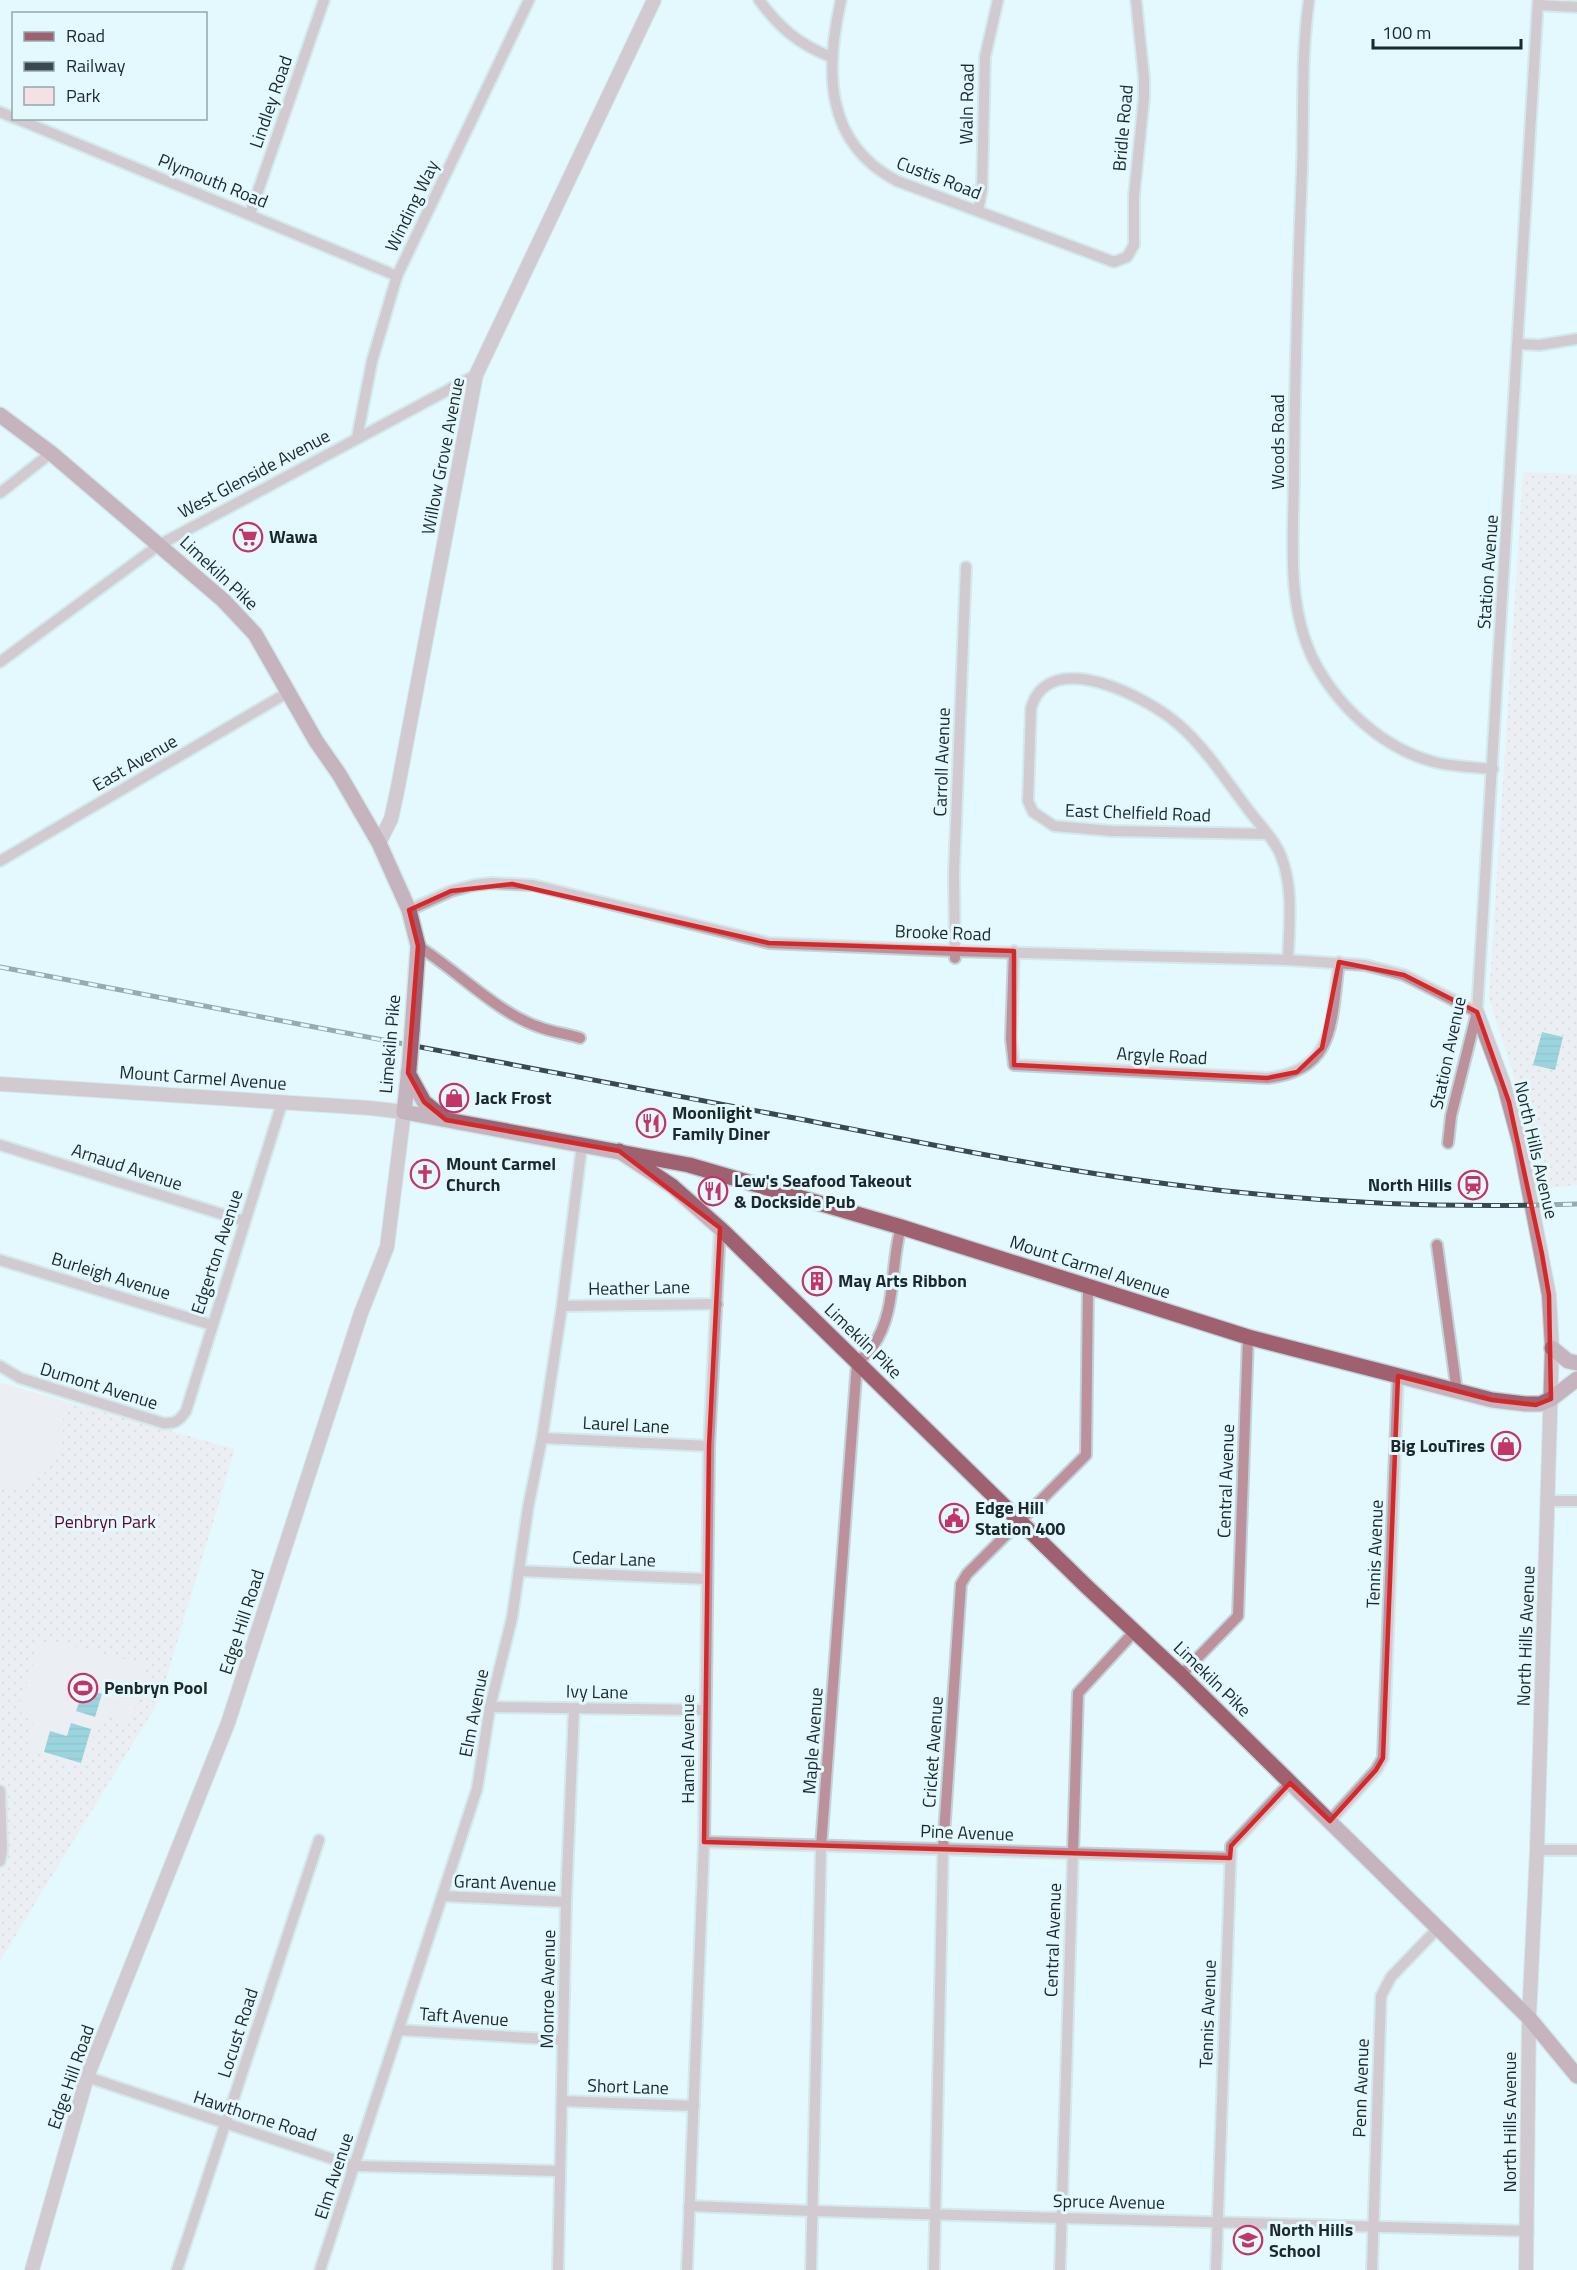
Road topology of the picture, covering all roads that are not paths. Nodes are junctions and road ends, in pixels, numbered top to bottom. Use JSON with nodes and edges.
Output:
{"nodes":[{"id":1,"x":324,"y":0,"type":"edge"},
{"id":2,"x":529,"y":0,"type":"edge"},
{"id":3,"x":654,"y":0,"type":"edge"},
{"id":4,"x":759,"y":0,"type":"edge"},
{"id":5,"x":841,"y":0,"type":"edge"},
{"id":6,"x":998,"y":0,"type":"edge"},
{"id":7,"x":1136,"y":0,"type":"edge"},
{"id":8,"x":1309,"y":0,"type":"edge"},
{"id":9,"x":1538,"y":2,"type":"edge"},
{"id":10,"x":1577,"y":7,"type":"edge"},
{"id":11,"x":831,"y":57,"type":"junction"},
{"id":12,"x":19,"y":120,"type":"edge"},
{"id":13,"x":978,"y":211,"type":"junction"},
{"id":14,"x":250,"y":214,"type":"junction"},
{"id":15,"x":1127,"y":257,"type":"joint"},
{"id":16,"x":397,"y":276,"type":"junction"},
{"id":17,"x":1577,"y":339,"type":"edge"},
{"id":18,"x":1519,"y":344,"type":"junction"},
{"id":19,"x":476,"y":375,"type":"junction"},
{"id":20,"x":0,"y":415,"type":"edge"},
{"id":21,"x":357,"y":438,"type":"junction"},
{"id":22,"x":51,"y":453,"type":"junction"},
{"id":23,"x":0,"y":493,"type":"edge"},
{"id":24,"x":159,"y":545,"type":"junction"},
{"id":25,"x":966,"y":567,"type":"dead end"},
{"id":26,"x":0,"y":662,"type":"edge"},
{"id":27,"x":287,"y":693,"type":"junction"},
{"id":28,"x":1493,"y":769,"type":"junction"},
{"id":29,"x":1267,"y":834,"type":"junction"},
{"id":30,"x":379,"y":843,"type":"junction"},
{"id":31,"x":0,"y":861,"type":"edge"},
{"id":32,"x":409,"y":910,"type":"junction"},
{"id":33,"x":418,"y":946,"type":"junction"},
{"id":34,"x":1014,"y":951,"type":"junction"},
{"id":35,"x":955,"y":954,"type":"junction"},
{"id":36,"x":1288,"y":960,"type":"junction"},
{"id":37,"x":1339,"y":962,"type":"junction"},
{"id":38,"x":1477,"y":1012,"type":"junction"},
{"id":39,"x":580,"y":1038,"type":"dead end"},
{"id":40,"x":408,"y":1071,"type":"junction"},
{"id":41,"x":0,"y":1084,"type":"edge"},
{"id":42,"x":282,"y":1103,"type":"junction"},
{"id":43,"x":404,"y":1112,"type":"junction"},
{"id":44,"x":446,"y":1120,"type":"junction"},
{"id":45,"x":1448,"y":1143,"type":"dead end"},
{"id":46,"x":582,"y":1144,"type":"junction"},
{"id":47,"x":0,"y":1145,"type":"edge"},
{"id":48,"x":619,"y":1151,"type":"junction"},
{"id":49,"x":244,"y":1221,"type":"junction"},
{"id":50,"x":901,"y":1227,"type":"junction"},
{"id":51,"x":720,"y":1228,"type":"junction"},
{"id":52,"x":1437,"y":1245,"type":"dead end"},
{"id":53,"x":0,"y":1260,"type":"edge"},
{"id":54,"x":1088,"y":1287,"type":"junction"},
{"id":55,"x":717,"y":1304,"type":"junction"},
{"id":56,"x":562,"y":1306,"type":"junction"},
{"id":57,"x":212,"y":1325,"type":"junction"},
{"id":58,"x":1248,"y":1337,"type":"junction"},
{"id":59,"x":1552,"y":1348,"type":"junction"},
{"id":60,"x":857,"y":1363,"type":"junction"},
{"id":61,"x":1577,"y":1363,"type":"edge"},
{"id":62,"x":0,"y":1366,"type":"edge"},
{"id":63,"x":1398,"y":1376,"type":"junction"},
{"id":64,"x":1577,"y":1379,"type":"edge"},
{"id":65,"x":1457,"y":1392,"type":"junction"},
{"id":66,"x":1551,"y":1399,"type":"junction"},
{"id":67,"x":186,"y":1411,"type":"joint"},
{"id":68,"x":542,"y":1438,"type":"junction"},
{"id":69,"x":709,"y":1446,"type":"junction"},
{"id":70,"x":1548,"y":1501,"type":"junction"},
{"id":71,"x":1577,"y":1501,"type":"edge"},
{"id":72,"x":1021,"y":1521,"type":"junction"},
{"id":73,"x":519,"y":1572,"type":"junction"},
{"id":74,"x":707,"y":1579,"type":"junction"},
{"id":75,"x":1134,"y":1632,"type":"junction"},
{"id":76,"x":1181,"y":1675,"type":"junction"},
{"id":77,"x":490,"y":1707,"type":"junction"},
{"id":78,"x":574,"y":1709,"type":"junction"},
{"id":79,"x":704,"y":1710,"type":"junction"},
{"id":80,"x":1290,"y":1783,"type":"junction"},
{"id":81,"x":0,"y":1791,"type":"edge"},
{"id":82,"x":1330,"y":1821,"type":"junction"},
{"id":83,"x":319,"y":1840,"type":"dead end"},
{"id":84,"x":704,"y":1842,"type":"junction"},
{"id":85,"x":821,"y":1847,"type":"junction"},
{"id":86,"x":943,"y":1849,"type":"junction"},
{"id":87,"x":1537,"y":1850,"type":"junction"},
{"id":88,"x":1577,"y":1850,"type":"edge"},
{"id":89,"x":1072,"y":1854,"type":"junction"},
{"id":90,"x":1230,"y":1858,"type":"junction"},
{"id":91,"x":0,"y":1861,"type":"edge"},
{"id":92,"x":443,"y":1896,"type":"junction"},
{"id":93,"x":566,"y":1902,"type":"junction"},
{"id":94,"x":1438,"y":1928,"type":"junction"},
{"id":95,"x":1529,"y":2018,"type":"junction"},
{"id":96,"x":399,"y":2030,"type":"junction"},
{"id":97,"x":563,"y":2040,"type":"junction"},
{"id":98,"x":1577,"y":2076,"type":"edge"},
{"id":99,"x":87,"y":2077,"type":"junction"},
{"id":100,"x":562,"y":2101,"type":"junction"},
{"id":101,"x":694,"y":2106,"type":"junction"},
{"id":102,"x":225,"y":2124,"type":"junction"},
{"id":103,"x":354,"y":2166,"type":"junction"},
{"id":104,"x":560,"y":2171,"type":"junction"},
{"id":105,"x":689,"y":2206,"type":"junction"},
{"id":106,"x":813,"y":2211,"type":"junction"},
{"id":107,"x":936,"y":2214,"type":"junction"},
{"id":108,"x":1060,"y":2218,"type":"junction"},
{"id":109,"x":1217,"y":2222,"type":"junction"},
{"id":110,"x":1373,"y":2228,"type":"junction"},
{"id":111,"x":1528,"y":2231,"type":"junction"},
{"id":112,"x":32,"y":2270,"type":"edge"},
{"id":113,"x":177,"y":2270,"type":"edge"},
{"id":114,"x":320,"y":2270,"type":"edge"},
{"id":115,"x":558,"y":2270,"type":"edge"},
{"id":116,"x":687,"y":2270,"type":"edge"},
{"id":117,"x":811,"y":2270,"type":"edge"},
{"id":118,"x":934,"y":2270,"type":"edge"},
{"id":119,"x":1060,"y":2270,"type":"edge"},
{"id":120,"x":1216,"y":2270,"type":"edge"},
{"id":121,"x":1372,"y":2270,"type":"edge"},
{"id":122,"x":1526,"y":2270,"type":"edge"}],
"edges":[{"from":1,"to":14,"type":"street","name":"Lindley Road"},
{"from":2,"to":16,"type":"street","name":"Winding Way"},
{"from":3,"to":19,"type":"street","name":"Willow Grove Avenue"},
{"from":4,"to":11,"type":"street"},
{"from":5,"to":11,"type":"street","name":"Custis Road"},
{"from":6,"to":13,"type":"street","name":"Waln Road"},
{"from":7,"to":15,"type":"street","name":"Bridle Road"},
{"from":8,"to":28,"type":"street","name":"Woods Road"},
{"from":9,"to":10,"type":"street"},
{"from":9,"to":18,"type":"street","name":"Station Avenue"},
{"from":11,"to":13,"type":"street","name":"Custis Road"},
{"from":12,"to":14,"type":"street","name":"Plymouth Road"},
{"from":13,"to":15,"type":"street","name":"Custis Road"},
{"from":14,"to":16,"type":"street","name":"Plymouth Road"},
{"from":16,"to":21,"type":"street","name":"Winding Way"},
{"from":17,"to":18,"type":"street"},
{"from":18,"to":28,"type":"street","name":"Station Avenue"},
{"from":19,"to":21,"type":"street","name":"West Glenside Avenue"},
{"from":19,"to":30,"type":"street","name":"Willow Grove Avenue"},
{"from":20,"to":22,"type":"main road","name":"Limekiln Pike"},
{"from":21,"to":24,"type":"street","name":"West Glenside Avenue"},
{"from":22,"to":23,"type":"street"},
{"from":22,"to":24,"type":"main road","name":"Limekiln Pike"},
{"from":24,"to":26,"type":"street","name":"West Glenside Avenue"},
{"from":24,"to":27,"type":"main road","name":"Limekiln Pike"},
{"from":25,"to":35,"type":"street","name":"Carroll Avenue"},
{"from":27,"to":30,"type":"main road","name":"Limekiln Pike"},
{"from":27,"to":31,"type":"street","name":"East Avenue"},
{"from":28,"to":38,"type":"street","name":"Station Avenue"},
{"from":29,"to":29,"type":"street","name":"East Chelfield Road"},
{"from":29,"to":36,"type":"street"},
{"from":30,"to":32,"type":"main road","name":"Limekiln Pike"},
{"from":32,"to":33,"type":"main road","name":"Limekiln Pike"},
{"from":32,"to":35,"type":"street","name":"Brooke Road"},
{"from":33,"to":39,"type":"street"},
{"from":33,"to":40,"type":"main road","name":"Limekiln Pike","bridge":true},
{"from":34,"to":35,"type":"street","name":"Brooke Road"},
{"from":34,"to":36,"type":"street","name":"Brooke Road"},
{"from":34,"to":37,"type":"street","name":"Argyle Road"},
{"from":36,"to":37,"type":"street","name":"Brooke Road"},
{"from":37,"to":38,"type":"street","name":"Brooke Road"},
{"from":38,"to":45,"type":"street","name":"Station Avenue"},
{"from":38,"to":59,"type":"street","name":"North Hills Avenue"},
{"from":40,"to":43,"type":"main road","name":"Limekiln Pike"},
{"from":40,"to":44,"type":"main road"},
{"from":41,"to":42,"type":"street","name":"Mount Carmel Avenue"},
{"from":42,"to":43,"type":"street","name":"Mount Carmel Avenue"},
{"from":42,"to":49,"type":"street","name":"Edgerton Avenue"},
{"from":43,"to":44,"type":"main road","name":"Limekiln Pike"},
{"from":43,"to":99,"type":"street","name":"Edge Hill Road"},
{"from":44,"to":46,"type":"main road","name":"Limekiln Pike"},
{"from":46,"to":48,"type":"main road","name":"Limekiln Pike"},
{"from":46,"to":56,"type":"street","name":"Elm Avenue"},
{"from":47,"to":49,"type":"street","name":"Arnaud Avenue"},
{"from":48,"to":50,"type":"main road","name":"Mount Carmel Avenue"},
{"from":48,"to":51,"type":"main road","name":"Limekiln Pike"},
{"from":49,"to":57,"type":"street","name":"Edgerton Avenue"},
{"from":50,"to":54,"type":"main road","name":"Mount Carmel Avenue"},
{"from":50,"to":60,"type":"street"},
{"from":51,"to":55,"type":"street","name":"Hamel Avenue"},
{"from":51,"to":60,"type":"main road","name":"Limekiln Pike"},
{"from":52,"to":65,"type":"street"},
{"from":53,"to":57,"type":"street","name":"Burleigh Avenue"},
{"from":54,"to":58,"type":"main road","name":"Mount Carmel Avenue"},
{"from":54,"to":72,"type":"street","name":"Cricket Avenue"},
{"from":55,"to":56,"type":"street","name":"Heather Lane"},
{"from":55,"to":69,"type":"street","name":"Hamel Avenue"},
{"from":56,"to":68,"type":"street","name":"Elm Avenue"},
{"from":57,"to":67,"type":"street","name":"Edgerton Avenue"},
{"from":58,"to":63,"type":"main road","name":"Mount Carmel Avenue"},
{"from":58,"to":76,"type":"street","name":"Central Avenue"},
{"from":59,"to":61,"type":"main road"},
{"from":59,"to":66,"type":"street","name":"North Hills Avenue"},
{"from":60,"to":72,"type":"main road","name":"Limekiln Pike"},
{"from":60,"to":85,"type":"street","name":"Maple Avenue"},
{"from":62,"to":67,"type":"street","name":"Dumont Avenue"},
{"from":63,"to":65,"type":"main road","name":"Mount Carmel Avenue"},
{"from":63,"to":82,"type":"street","name":"Tennis Avenue"},
{"from":64,"to":66,"type":"main road"},
{"from":65,"to":66,"type":"main road","name":"Mount Carmel Avenue"},
{"from":66,"to":70,"type":"street","name":"North Hills Avenue"},
{"from":68,"to":69,"type":"street","name":"Laurel Lane"},
{"from":68,"to":73,"type":"street","name":"Elm Avenue"},
{"from":69,"to":74,"type":"street","name":"Hamel Avenue"},
{"from":70,"to":71,"type":"street"},
{"from":70,"to":87,"type":"street","name":"North Hills Avenue"},
{"from":72,"to":75,"type":"main road","name":"Limekiln Pike"},
{"from":72,"to":86,"type":"street","name":"Cricket Avenue"},
{"from":73,"to":74,"type":"street","name":"Cedar Lane"},
{"from":73,"to":77,"type":"street","name":"Elm Avenue"},
{"from":74,"to":79,"type":"street","name":"Hamel Avenue"},
{"from":75,"to":76,"type":"main road","name":"Limekiln Pike"},
{"from":75,"to":89,"type":"street","name":"Central Avenue"},
{"from":76,"to":80,"type":"main road","name":"Limekiln Pike"},
{"from":77,"to":78,"type":"street","name":"Ivy Lane"},
{"from":77,"to":92,"type":"street","name":"Elm Avenue"},
{"from":78,"to":79,"type":"street","name":"Ivy Lane"},
{"from":78,"to":93,"type":"street","name":"Monroe Avenue"},
{"from":79,"to":84,"type":"street","name":"Hamel Avenue"},
{"from":80,"to":82,"type":"main road","name":"Limekiln Pike"},
{"from":80,"to":90,"type":"street","name":"Tennis Avenue"},
{"from":81,"to":91,"type":"street"},
{"from":82,"to":94,"type":"main road","name":"Limekiln Pike"},
{"from":83,"to":102,"type":"street","name":"Locust Road"},
{"from":84,"to":85,"type":"street","name":"Pine Avenue"},
{"from":84,"to":101,"type":"street","name":"Hamel Avenue"},
{"from":85,"to":86,"type":"street","name":"Pine Avenue"},
{"from":85,"to":106,"type":"street","name":"Maple Avenue"},
{"from":86,"to":89,"type":"street","name":"Pine Avenue"},
{"from":86,"to":107,"type":"street","name":"Cricket Avenue"},
{"from":87,"to":88,"type":"street"},
{"from":87,"to":95,"type":"street","name":"North Hills Avenue"},
{"from":89,"to":90,"type":"street","name":"Pine Avenue"},
{"from":89,"to":108,"type":"street","name":"Central Avenue"},
{"from":90,"to":109,"type":"street","name":"Tennis Avenue"},
{"from":92,"to":93,"type":"street","name":"Grant Avenue"},
{"from":92,"to":96,"type":"street","name":"Elm Avenue"},
{"from":93,"to":97,"type":"street","name":"Monroe Avenue"},
{"from":94,"to":95,"type":"main road","name":"Limekiln Pike"},
{"from":94,"to":110,"type":"street","name":"Penn Avenue"},
{"from":95,"to":98,"type":"main road","name":"Limekiln Pike"},
{"from":95,"to":111,"type":"street","name":"North Hills Avenue"},
{"from":96,"to":97,"type":"street","name":"Taft Avenue"},
{"from":96,"to":103,"type":"street","name":"Elm Avenue"},
{"from":97,"to":100,"type":"street","name":"Monroe Avenue"},
{"from":99,"to":102,"type":"street","name":"Hawthorne Road"},
{"from":99,"to":112,"type":"street","name":"Edge Hill Road"},
{"from":100,"to":101,"type":"street","name":"Short Lane"},
{"from":100,"to":104,"type":"street","name":"Monroe Avenue"},
{"from":101,"to":105,"type":"street","name":"Hamel Avenue"},
{"from":102,"to":103,"type":"street","name":"Hawthorne Road"},
{"from":102,"to":113,"type":"street","name":"Locust Road"},
{"from":103,"to":104,"type":"street","name":"Hawthorne Road"},
{"from":103,"to":114,"type":"street","name":"Elm Avenue"},
{"from":104,"to":115,"type":"street","name":"Monroe Avenue"},
{"from":105,"to":106,"type":"street","name":"Spruce Avenue"},
{"from":105,"to":116,"type":"street","name":"Hamel Avenue"},
{"from":106,"to":107,"type":"street","name":"Spruce Avenue"},
{"from":106,"to":117,"type":"street","name":"Maple Avenue"},
{"from":107,"to":108,"type":"street","name":"Spruce Avenue"},
{"from":107,"to":118,"type":"street","name":"Cricket Avenue"},
{"from":108,"to":109,"type":"street","name":"Spruce Avenue"},
{"from":108,"to":119,"type":"street","name":"Central Avenue"},
{"from":109,"to":110,"type":"street","name":"Spruce Avenue"},
{"from":109,"to":120,"type":"street","name":"Tennis Avenue"},
{"from":110,"to":111,"type":"street","name":"Spruce Avenue"},
{"from":110,"to":121,"type":"street","name":"Penn Avenue"},
{"from":111,"to":122,"type":"street","name":"North Hills Avenue"}]}
